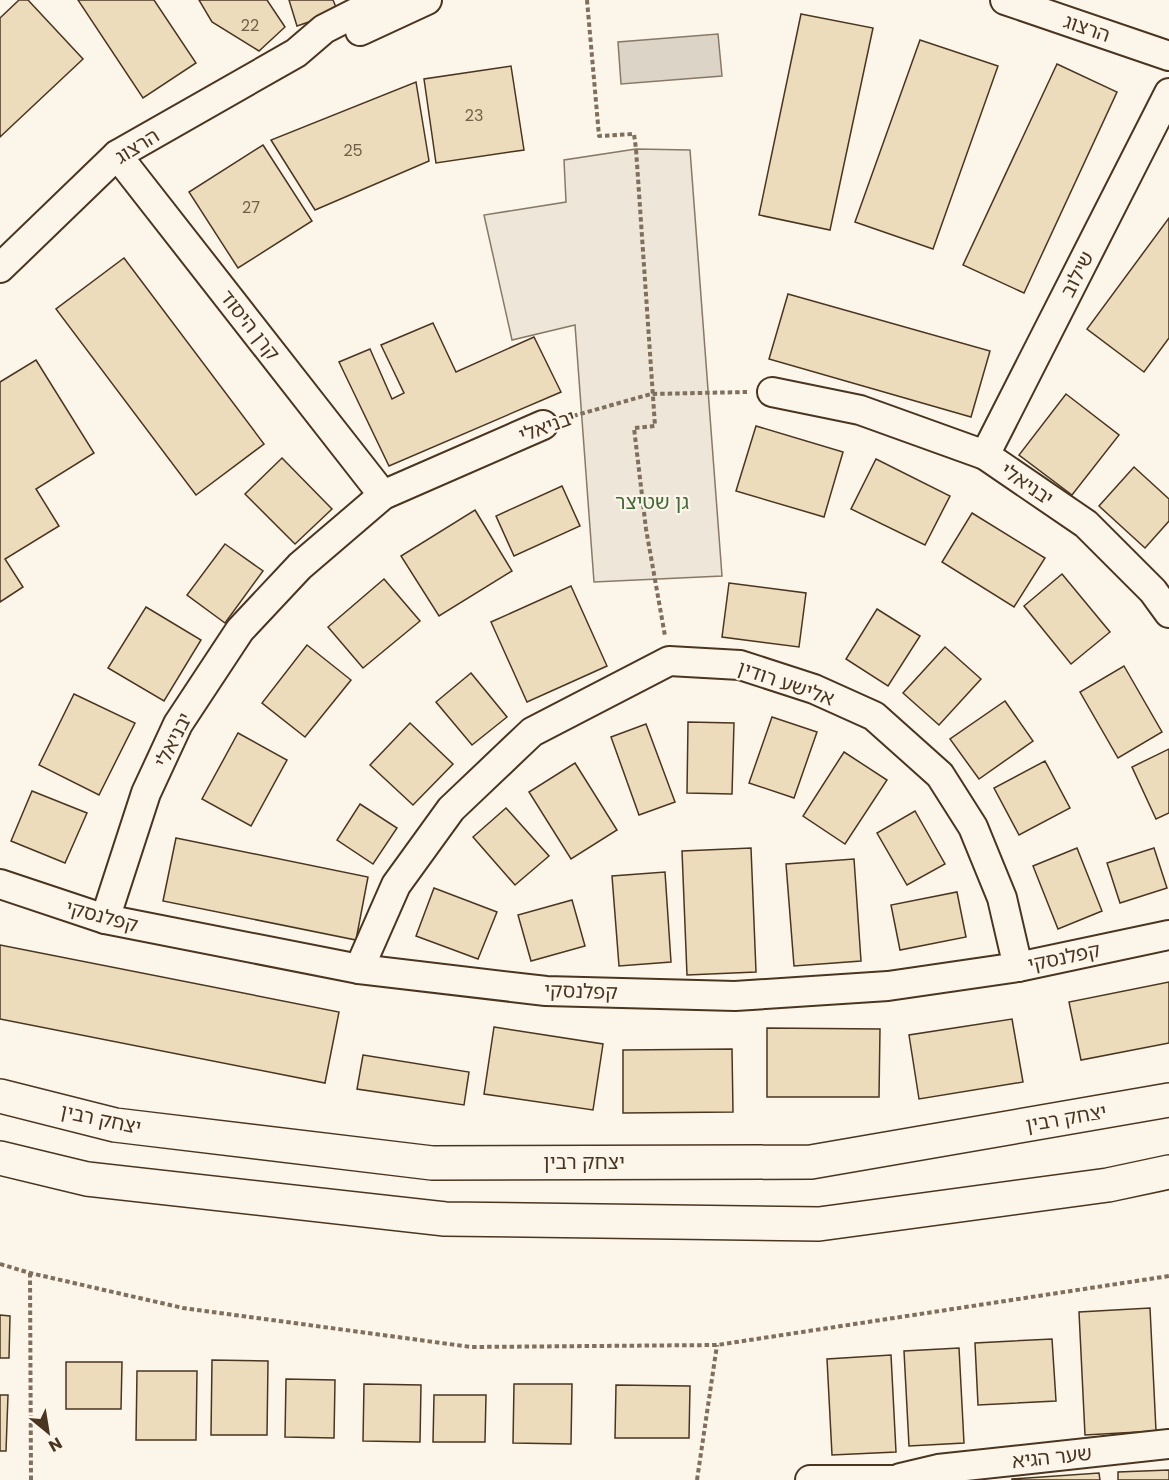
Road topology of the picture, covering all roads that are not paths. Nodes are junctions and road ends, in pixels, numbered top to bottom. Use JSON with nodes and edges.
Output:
{"nodes":[{"id":1,"x":427,"y":0,"type":"edge"},
{"id":2,"x":1005,"y":0,"type":"edge"},
{"id":3,"x":371,"y":4,"type":"edge"},
{"id":4,"x":296,"y":53,"type":"junction"},
{"id":5,"x":1169,"y":56,"type":"edge"},
{"id":6,"x":1169,"y":93,"type":"edge"},
{"id":7,"x":117,"y":155,"type":"junction"},
{"id":8,"x":0,"y":268,"type":"edge"},
{"id":9,"x":772,"y":392,"type":"road end"},
{"id":10,"x":543,"y":425,"type":"road end"},
{"id":11,"x":985,"y":455,"type":"junction"},
{"id":12,"x":383,"y":495,"type":"junction"},
{"id":13,"x":1169,"y":613,"type":"edge"},
{"id":14,"x":0,"y":884,"type":"edge"},
{"id":15,"x":105,"y":919,"type":"junction"},
{"id":16,"x":1169,"y":935,"type":"edge"},
{"id":17,"x":1018,"y":967,"type":"junction"},
{"id":18,"x":359,"y":969,"type":"junction"},
{"id":19,"x":0,"y":1096,"type":"edge"},
{"id":20,"x":1169,"y":1100,"type":"edge"},
{"id":21,"x":0,"y":1158,"type":"edge"},
{"id":22,"x":1169,"y":1172,"type":"edge"},
{"id":23,"x":1169,"y":1444,"type":"edge"},
{"id":24,"x":903,"y":1479,"type":"edge"},
{"id":25,"x":810,"y":1480,"type":"edge"}],
"edges":[{"from":1,"to":4,"type":"street","name":"הרצוג"},
{"from":2,"to":5,"type":"street","name":"הרצוג"},
{"from":3,"to":4,"type":"street","name":"הרצוג"},
{"from":4,"to":7,"type":"street","name":"הרצוג"},
{"from":6,"to":11,"type":"street","name":"שילוב"},
{"from":7,"to":8,"type":"street","name":"הרצוג"},
{"from":7,"to":12,"type":"street","name":"קרן היסוד"},
{"from":9,"to":11,"type":"street","name":"יבניאלי"},
{"from":10,"to":12,"type":"street","name":"יבניאלי"},
{"from":11,"to":13,"type":"street","name":"יבניאלי"},
{"from":12,"to":15,"type":"street","name":"יבניאלי"},
{"from":14,"to":15,"type":"street","name":"קפלנסקי"},
{"from":15,"to":18,"type":"street","name":"קפלנסקי"},
{"from":16,"to":17,"type":"street","name":"קפלנסקי"},
{"from":17,"to":18,"type":"street","name":"קפלנסקי"},
{"from":17,"to":18,"type":"street","name":"אלישע רודין"},
{"from":19,"to":20,"type":"main road","name":"יצחק רבין"},
{"from":21,"to":22,"type":"main road"},
{"from":23,"to":24,"type":"street","name":"שער הגיא"},
{"from":24,"to":25,"type":"street","name":"שער הגיא"}]}
